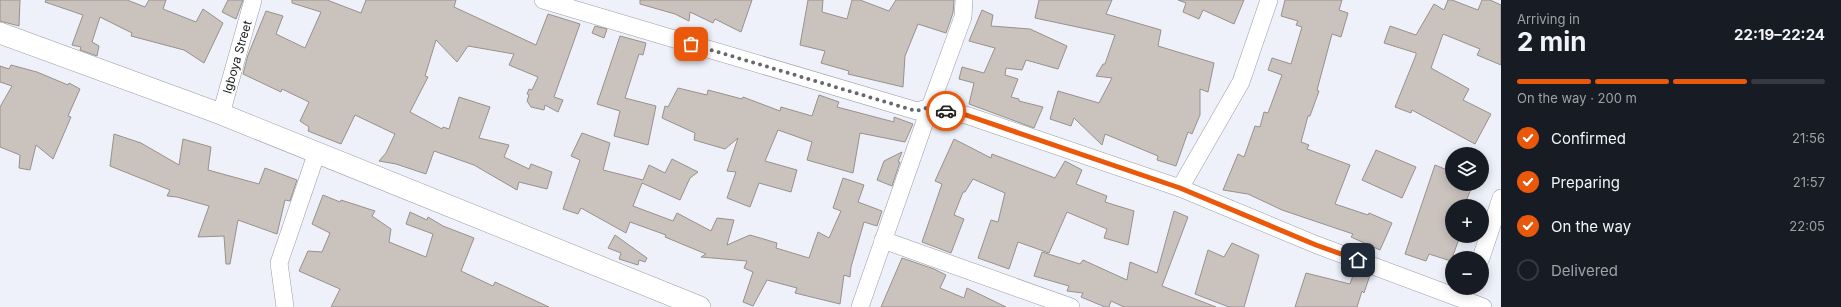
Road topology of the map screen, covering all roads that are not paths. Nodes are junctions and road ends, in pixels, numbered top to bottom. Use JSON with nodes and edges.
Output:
{"nodes":[{"id":1,"x":253,"y":0,"type":"edge"},
{"id":2,"x":543,"y":0,"type":"edge"},
{"id":3,"x":964,"y":0,"type":"edge"},
{"id":4,"x":1269,"y":0,"type":"edge"},
{"id":5,"x":0,"y":33,"type":"edge"},
{"id":6,"x":930,"y":107,"type":"junction"},
{"id":7,"x":221,"y":114,"type":"junction"},
{"id":8,"x":316,"y":152,"type":"junction"},
{"id":9,"x":1180,"y":188,"type":"junction"},
{"id":10,"x":1501,"y":198,"type":"edge"},
{"id":11,"x":883,"y":240,"type":"junction"},
{"id":12,"x":1483,"y":251,"type":"edge"},
{"id":13,"x":1468,"y":299,"type":"edge"},
{"id":14,"x":285,"y":307,"type":"edge"},
{"id":15,"x":700,"y":307,"type":"edge"},
{"id":16,"x":860,"y":307,"type":"edge"},
{"id":17,"x":1071,"y":307,"type":"edge"},
{"id":18,"x":1483,"y":307,"type":"edge"}],
"edges":[{"from":1,"to":7,"type":"street","name":"Igboya Street"},
{"from":2,"to":6,"type":"street"},
{"from":3,"to":6,"type":"street"},
{"from":4,"to":9,"type":"street"},
{"from":5,"to":7,"type":"main road"},
{"from":6,"to":9,"type":"street"},
{"from":6,"to":11,"type":"street"},
{"from":7,"to":8,"type":"main road"},
{"from":8,"to":14,"type":"street"},
{"from":8,"to":15,"type":"main road"},
{"from":9,"to":13,"type":"street"},
{"from":10,"to":12,"type":"street"},
{"from":11,"to":16,"type":"street"},
{"from":11,"to":17,"type":"street"},
{"from":13,"to":18,"type":"street"}]}
